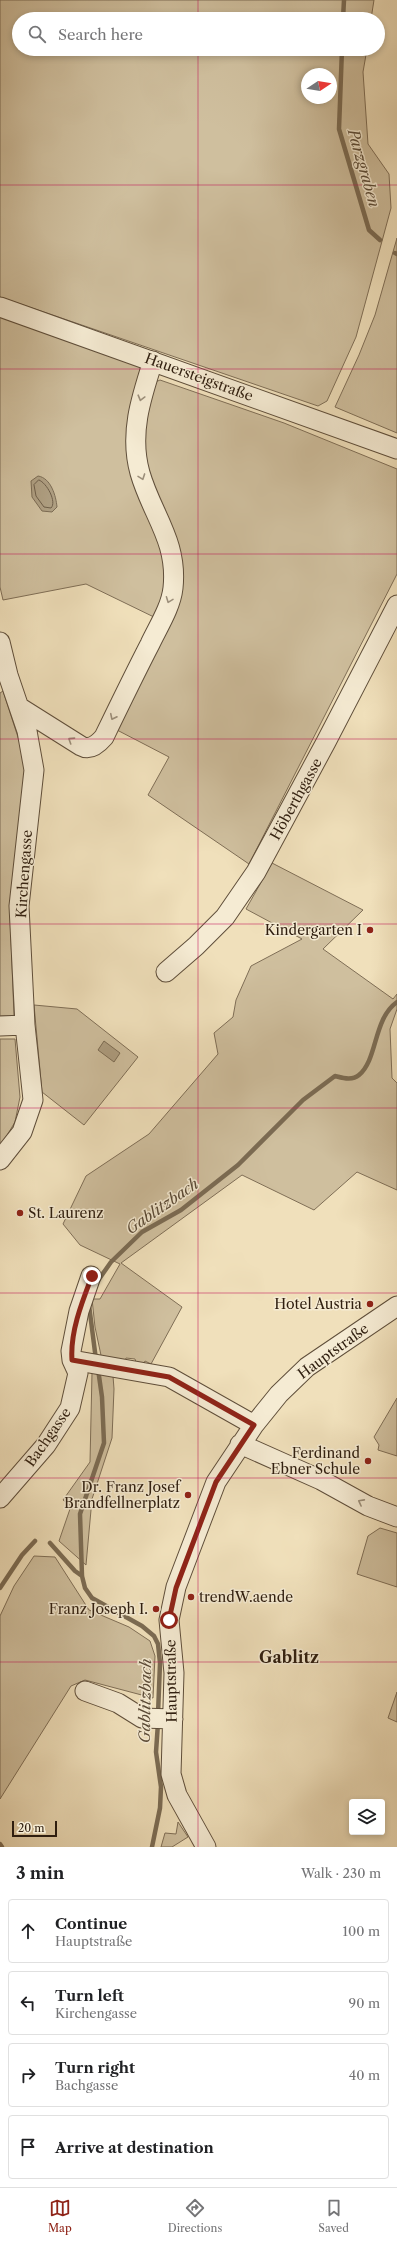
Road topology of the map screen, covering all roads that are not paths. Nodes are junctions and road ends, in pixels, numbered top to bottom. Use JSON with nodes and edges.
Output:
{"nodes":[{"id":1,"x":0,"y":306,"type":"edge"},
{"id":2,"x":153,"y":361,"type":"junction"},
{"id":3,"x":397,"y":449,"type":"edge"},
{"id":4,"x":397,"y":604,"type":"edge"},
{"id":5,"x":0,"y":642,"type":"edge"},
{"id":6,"x":4,"y":678,"type":"edge"},
{"id":7,"x":19,"y":707,"type":"junction"},
{"id":8,"x":166,"y":972,"type":"dead end"},
{"id":9,"x":25,"y":1025,"type":"junction"},
{"id":10,"x":0,"y":1026,"type":"edge"},
{"id":11,"x":0,"y":1160,"type":"edge"},
{"id":12,"x":92,"y":1276,"type":"dead end"},
{"id":13,"x":397,"y":1306,"type":"edge"},
{"id":14,"x":77,"y":1362,"type":"junction"},
{"id":15,"x":254,"y":1425,"type":"junction"},
{"id":16,"x":240,"y":1444,"type":"junction"},
{"id":17,"x":0,"y":1498,"type":"edge"},
{"id":18,"x":397,"y":1517,"type":"edge"},
{"id":19,"x":85,"y":1690,"type":"dead end"},
{"id":20,"x":162,"y":1719,"type":"junction"},
{"id":21,"x":206,"y":1847,"type":"edge"}],
"edges":[{"from":1,"to":2,"type":"street","name":"Hauersteigstraße"},
{"from":2,"to":3,"type":"street","name":"Hauersteigstraße"},
{"from":2,"to":7,"type":"street","one_way":true},
{"from":4,"to":8,"type":"street","name":"Höberthgasse"},
{"from":5,"to":6,"type":"street","name":"Kirchengasse"},
{"from":6,"to":7,"type":"street","name":"Kirchengasse"},
{"from":7,"to":9,"type":"street","name":"Kirchengasse"},
{"from":9,"to":10,"type":"street"},
{"from":9,"to":11,"type":"street","name":"Kirchengasse"},
{"from":12,"to":14,"type":"street","name":"Bachgasse"},
{"from":13,"to":15,"type":"street","name":"Hauptstraße"},
{"from":14,"to":15,"type":"street"},
{"from":14,"to":17,"type":"street","name":"Bachgasse"},
{"from":15,"to":16,"type":"street","name":"Hauptstraße"},
{"from":18,"to":16,"type":"street","one_way":true},
{"from":16,"to":20,"type":"street","name":"Hauptstraße"},
{"from":19,"to":20,"type":"street"},
{"from":20,"to":21,"type":"street","name":"Hauptstraße"}]}
